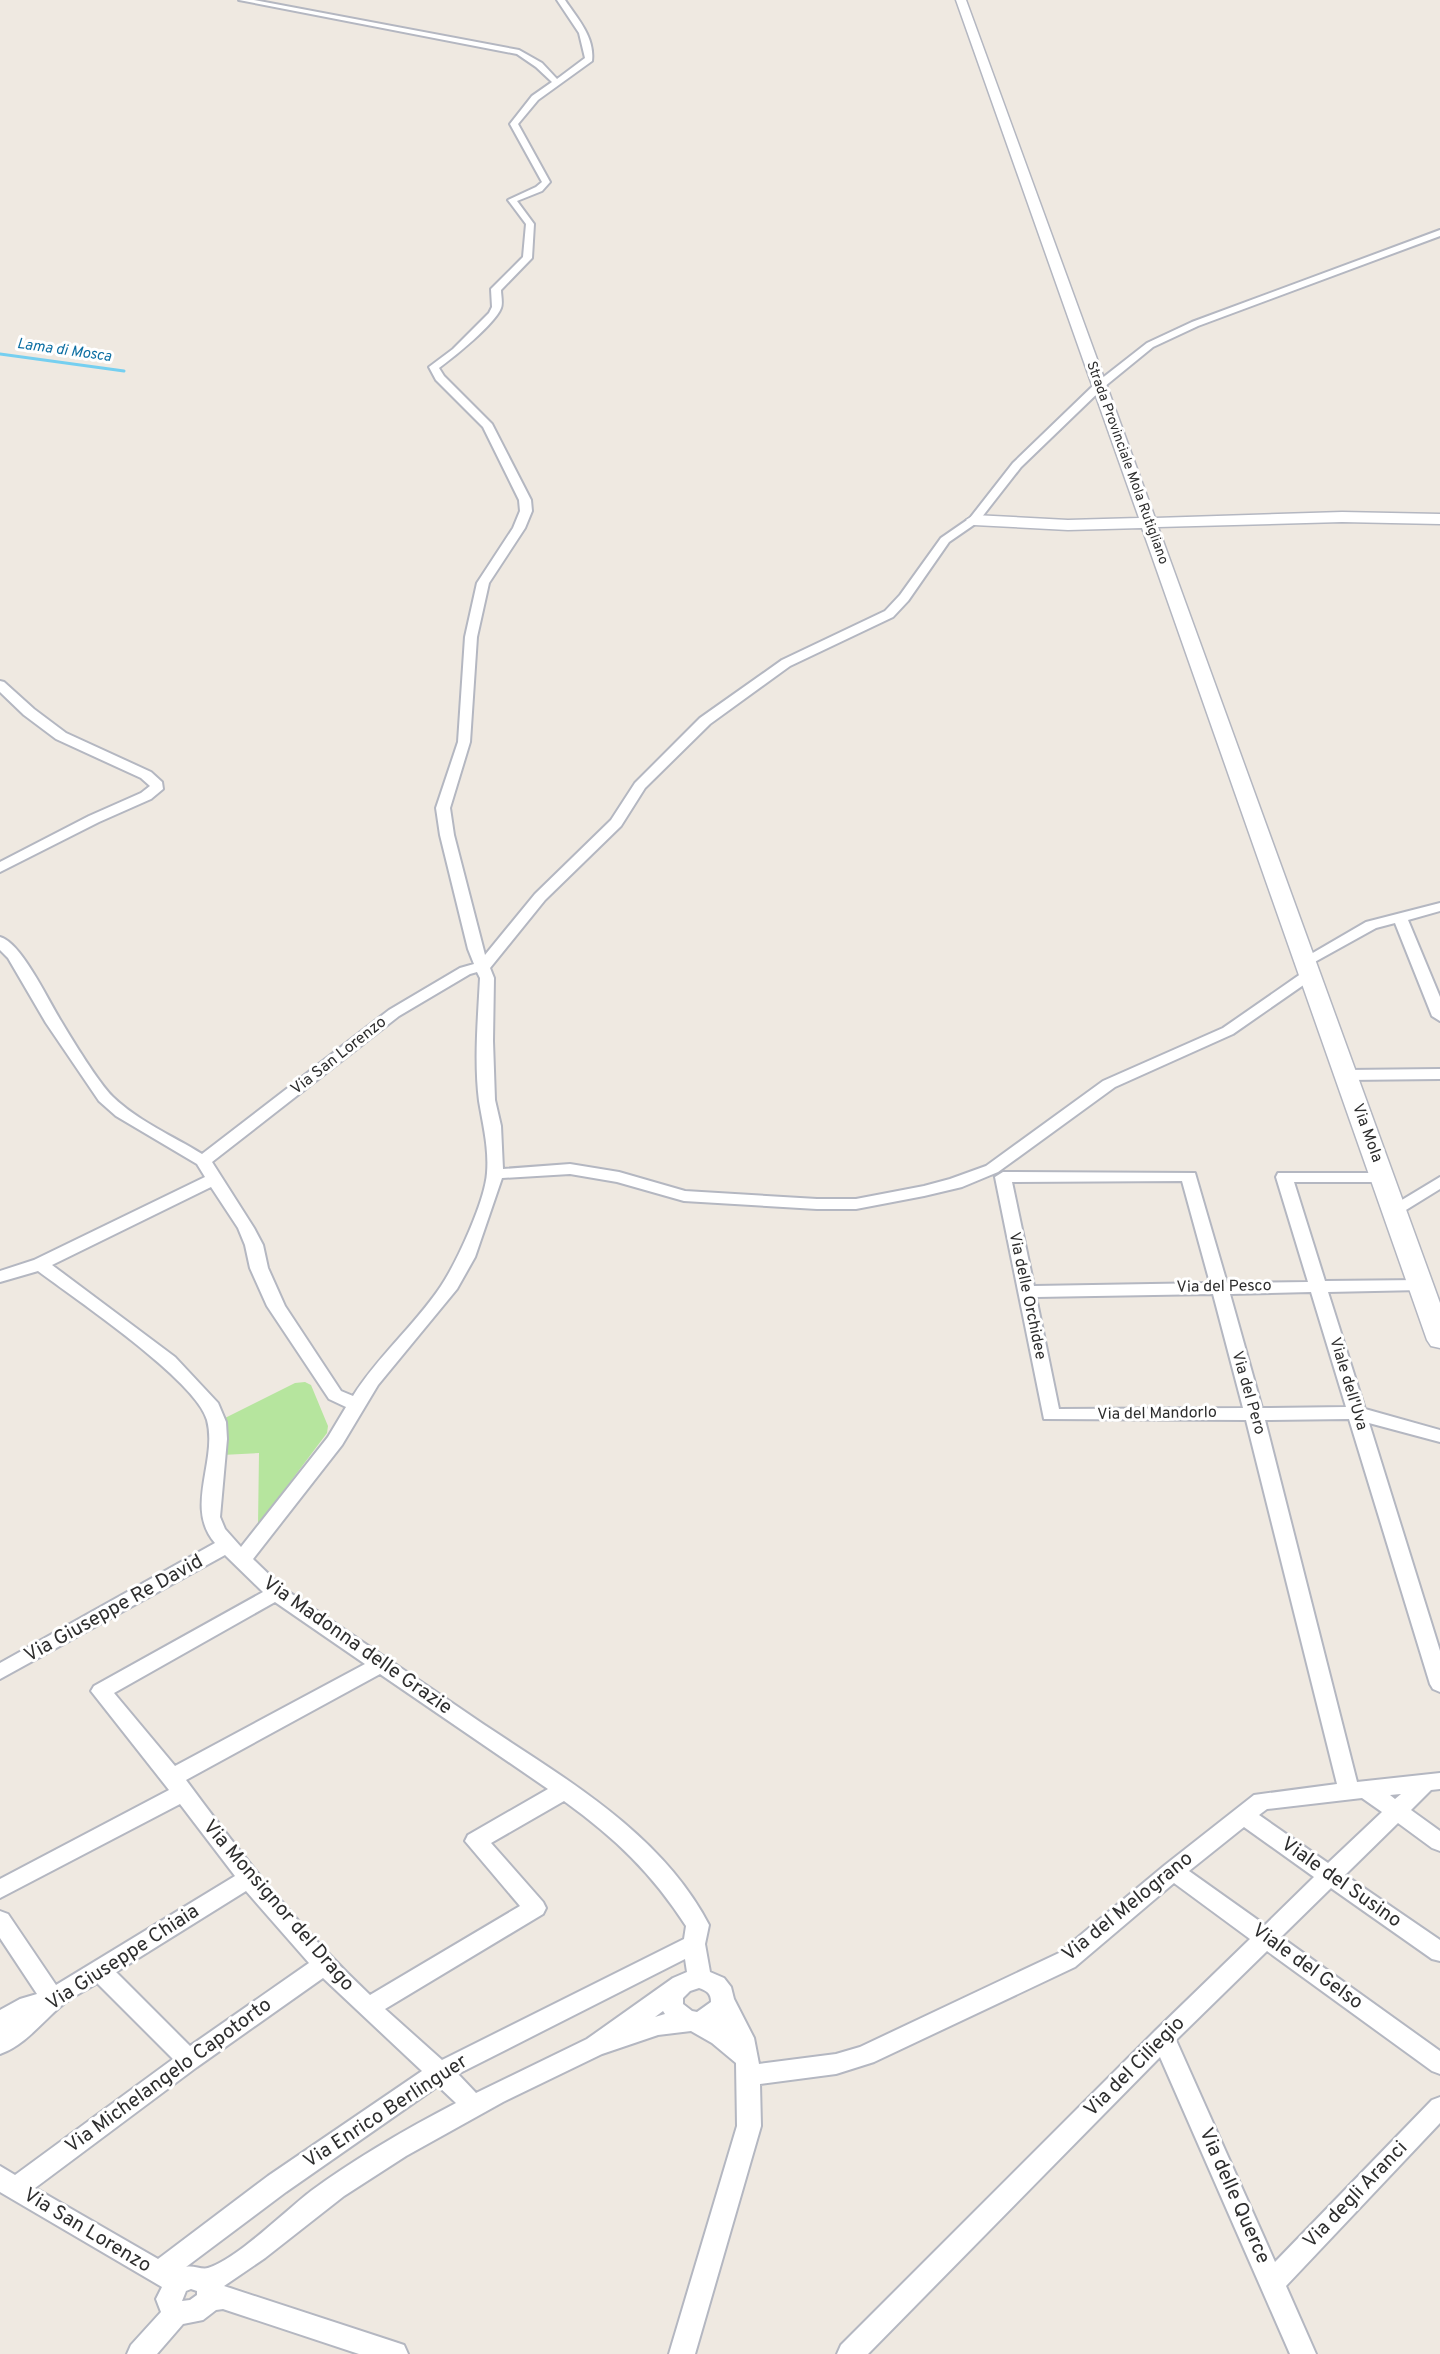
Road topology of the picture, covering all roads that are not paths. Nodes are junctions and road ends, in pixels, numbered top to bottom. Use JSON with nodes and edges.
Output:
{"nodes":[{"id":1,"x":243,"y":0,"type":"edge"},
{"id":2,"x":561,"y":0,"type":"edge"},
{"id":3,"x":961,"y":0,"type":"edge"},
{"id":4,"x":556,"y":82,"type":"junction"},
{"id":5,"x":1440,"y":233,"type":"edge"},
{"id":6,"x":1100,"y":385,"type":"junction"},
{"id":7,"x":1440,"y":519,"type":"edge"},
{"id":8,"x":974,"y":520,"type":"junction"},
{"id":9,"x":1149,"y":523,"type":"junction"},
{"id":10,"x":0,"y":685,"type":"edge"},
{"id":11,"x":0,"y":868,"type":"edge"},
{"id":12,"x":1440,"y":907,"type":"edge"},
{"id":13,"x":1400,"y":917,"type":"junction"},
{"id":14,"x":1293,"y":926,"type":"joint"},
{"id":15,"x":0,"y":941,"type":"edge"},
{"id":16,"x":484,"y":966,"type":"junction"},
{"id":17,"x":1308,"y":968,"type":"junction"},
{"id":18,"x":1440,"y":1016,"type":"edge"},
{"id":19,"x":1440,"y":1074,"type":"edge"},
{"id":20,"x":1347,"y":1076,"type":"junction"},
{"id":21,"x":203,"y":1161,"type":"junction"},
{"id":22,"x":495,"y":1174,"type":"junction"},
{"id":23,"x":1003,"y":1177,"type":"joint"},
{"id":24,"x":1383,"y":1177,"type":"junction"},
{"id":25,"x":215,"y":1179,"type":"junction"},
{"id":26,"x":1440,"y":1182,"type":"edge"},
{"id":27,"x":1395,"y":1209,"type":"junction"},
{"id":28,"x":40,"y":1264,"type":"junction"},
{"id":29,"x":0,"y":1277,"type":"edge"},
{"id":30,"x":1421,"y":1285,"type":"junction"},
{"id":31,"x":1319,"y":1286,"type":"junction"},
{"id":32,"x":1218,"y":1287,"type":"junction"},
{"id":33,"x":1027,"y":1292,"type":"junction"},
{"id":34,"x":1440,"y":1340,"type":"edge"},
{"id":35,"x":357,"y":1406,"type":"junction"},
{"id":36,"x":1254,"y":1413,"type":"junction"},
{"id":37,"x":1356,"y":1413,"type":"junction"},
{"id":38,"x":1051,"y":1415,"type":"joint"},
{"id":39,"x":1440,"y":1436,"type":"edge"},
{"id":40,"x":227,"y":1545,"type":"junction"},
{"id":41,"x":242,"y":1560,"type":"junction"},
{"id":42,"x":276,"y":1593,"type":"junction"},
{"id":43,"x":380,"y":1665,"type":"junction"},
{"id":44,"x":0,"y":1672,"type":"edge"},
{"id":45,"x":1440,"y":1684,"type":"edge"},
{"id":46,"x":1432,"y":1782,"type":"edge"},
{"id":47,"x":177,"y":1785,"type":"junction"},
{"id":48,"x":564,"y":1790,"type":"junction"},
{"id":49,"x":1358,"y":1791,"type":"junction"},
{"id":50,"x":1396,"y":1810,"type":"junction"},
{"id":51,"x":1242,"y":1815,"type":"junction"},
{"id":52,"x":1440,"y":1842,"type":"edge"},
{"id":53,"x":1173,"y":1871,"type":"junction"},
{"id":54,"x":1330,"y":1876,"type":"junction"},
{"id":55,"x":249,"y":1878,"type":"junction"},
{"id":56,"x":0,"y":1889,"type":"edge"},
{"id":57,"x":0,"y":1920,"type":"edge"},
{"id":58,"x":1266,"y":1937,"type":"junction"},
{"id":59,"x":694,"y":1944,"type":"junction"},
{"id":60,"x":1440,"y":1952,"type":"edge"},
{"id":61,"x":324,"y":1965,"type":"junction"},
{"id":62,"x":99,"y":1970,"type":"junction"},
{"id":63,"x":700,"y":1978,"type":"junction"},
{"id":64,"x":673,"y":1992,"type":"junction"},
{"id":65,"x":53,"y":1999,"type":"junction"},
{"id":66,"x":723,"y":2000,"type":"junction"},
{"id":67,"x":368,"y":2008,"type":"junction"},
{"id":68,"x":689,"y":2021,"type":"junction"},
{"id":69,"x":0,"y":2022,"type":"edge"},
{"id":70,"x":1163,"y":2038,"type":"junction"},
{"id":71,"x":0,"y":2044,"type":"edge"},
{"id":72,"x":595,"y":2046,"type":"junction"},
{"id":73,"x":189,"y":2060,"type":"junction"},
{"id":74,"x":1440,"y":2064,"type":"edge"},
{"id":75,"x":747,"y":2066,"type":"junction"},
{"id":76,"x":440,"y":2072,"type":"junction"},
{"id":77,"x":473,"y":2105,"type":"junction"},
{"id":78,"x":1440,"y":2107,"type":"edge"},
{"id":79,"x":8,"y":2183,"type":"edge"},
{"id":80,"x":167,"y":2278,"type":"junction"},
{"id":81,"x":1273,"y":2282,"type":"junction"},
{"id":82,"x":207,"y":2290,"type":"junction"},
{"id":83,"x":178,"y":2312,"type":"junction"},
{"id":84,"x":140,"y":2354,"type":"edge"},
{"id":85,"x":396,"y":2354,"type":"edge"},
{"id":86,"x":682,"y":2354,"type":"edge"},
{"id":87,"x":850,"y":2354,"type":"edge"},
{"id":88,"x":1303,"y":2354,"type":"edge"}],
"edges":[{"from":1,"to":4,"type":"street"},
{"from":2,"to":4,"type":"street"},
{"from":3,"to":6,"type":"main road","name":"Strada Provinciale Mola Rutigliano"},
{"from":4,"to":16,"type":"street"},
{"from":5,"to":6,"type":"street"},
{"from":6,"to":8,"type":"street"},
{"from":6,"to":9,"type":"main road","name":"Strada Provinciale Mola Rutigliano"},
{"from":7,"to":9,"type":"main road"},
{"from":8,"to":9,"type":"main road"},
{"from":8,"to":16,"type":"street"},
{"from":9,"to":14,"type":"main road","name":"Strada Provinciale Mola Rutigliano"},
{"from":10,"to":11,"type":"street"},
{"from":12,"to":13,"type":"street"},
{"from":13,"to":17,"type":"street"},
{"from":13,"to":18,"type":"street"},
{"from":14,"to":17,"type":"main road","name":"Via Mola"},
{"from":15,"to":21,"type":"street"},
{"from":16,"to":21,"type":"street","name":"Via San Lorenzo"},
{"from":16,"to":22,"type":"street"},
{"from":17,"to":20,"type":"main road","name":"Via Mola"},
{"from":17,"to":22,"type":"street"},
{"from":19,"to":20,"type":"street"},
{"from":20,"to":24,"type":"main road","name":"Via Mola"},
{"from":21,"to":25,"type":"street"},
{"from":22,"to":35,"type":"street"},
{"from":23,"to":32,"type":"street","name":"Via del Pero"},
{"from":23,"to":33,"type":"street","name":"Via delle Orchidee"},
{"from":24,"to":27,"type":"main road","name":"Via Mola"},
{"from":24,"to":31,"type":"street","name":"Viale dell'Uva"},
{"from":25,"to":28,"type":"street"},
{"from":25,"to":35,"type":"street"},
{"from":26,"to":27,"type":"street"},
{"from":27,"to":30,"type":"main road","name":"Via Mola"},
{"from":28,"to":29,"type":"street"},
{"from":28,"to":40,"type":"street","name":"Via Madonna delle Grazie"},
{"from":30,"to":31,"type":"street","name":"Via del Pesco"},
{"from":30,"to":34,"type":"main road","name":"Via Mola"},
{"from":31,"to":32,"type":"street","name":"Via del Pesco"},
{"from":31,"to":37,"type":"street","name":"Viale dell'Uva"},
{"from":32,"to":33,"type":"street","name":"Via del Pesco"},
{"from":32,"to":36,"type":"street","name":"Via del Pero"},
{"from":33,"to":38,"type":"street","name":"Via delle Orchidee"},
{"from":35,"to":41,"type":"street"},
{"from":36,"to":37,"type":"street","name":"Via del Mandorlo"},
{"from":36,"to":38,"type":"street","name":"Via del Mandorlo"},
{"from":36,"to":49,"type":"street","name":"Via del Pero"},
{"from":37,"to":39,"type":"street","name":"Via del Mandorlo"},
{"from":37,"to":45,"type":"street","name":"Viale dell'Uva"},
{"from":40,"to":41,"type":"street","name":"Via Madonna delle Grazie"},
{"from":40,"to":44,"type":"street","name":"Via Giuseppe Re David"},
{"from":41,"to":42,"type":"street","name":"Via Madonna delle Grazie"},
{"from":42,"to":43,"type":"street","name":"Via Madonna delle Grazie"},
{"from":42,"to":47,"type":"street","name":"Via Monsignor del Drago"},
{"from":43,"to":47,"type":"street"},
{"from":43,"to":48,"type":"street","name":"Via Madonna delle Grazie"},
{"from":46,"to":49,"type":"street","name":"Via del Melograno"},
{"from":46,"to":50,"type":"street","name":"Via del Ciliegio"},
{"from":47,"to":55,"type":"street","name":"Via Monsignor del Drago"},
{"from":47,"to":56,"type":"street"},
{"from":48,"to":59,"type":"street","name":"Via Madonna delle Grazie"},
{"from":48,"to":67,"type":"street"},
{"from":49,"to":50,"type":"street"},
{"from":49,"to":51,"type":"street","name":"Via del Melograno"},
{"from":50,"to":52,"type":"street"},
{"from":50,"to":54,"type":"street","name":"Via del Ciliegio"},
{"from":51,"to":53,"type":"street","name":"Via del Melograno"},
{"from":51,"to":54,"type":"street","name":"Viale del Susino"},
{"from":53,"to":58,"type":"street","name":"Viale del Gelso"},
{"from":53,"to":75,"type":"street","name":"Via del Melograno"},
{"from":54,"to":58,"type":"street","name":"Via del Ciliegio"},
{"from":54,"to":60,"type":"street","name":"Viale del Susino"},
{"from":55,"to":61,"type":"street","name":"Via Monsignor del Drago"},
{"from":55,"to":62,"type":"street","name":"Via Giuseppe Chiaia"},
{"from":57,"to":65,"type":"street"},
{"from":58,"to":70,"type":"street","name":"Via del Ciliegio"},
{"from":58,"to":74,"type":"street","name":"Viale del Gelso"},
{"from":59,"to":63,"type":"street","name":"Via Madonna delle Grazie"},
{"from":59,"to":76,"type":"street","name":"Via Enrico Berlinguer"},
{"from":61,"to":67,"type":"street","name":"Via Monsignor del Drago"},
{"from":61,"to":73,"type":"street","name":"Via Michelangelo Capotorto"},
{"from":62,"to":65,"type":"street","name":"Via Giuseppe Chiaia"},
{"from":62,"to":73,"type":"street"},
{"from":63,"to":64,"type":"street"},
{"from":63,"to":66,"type":"street"},
{"from":64,"to":68,"type":"street"},
{"from":64,"to":72,"type":"street"},
{"from":65,"to":69,"type":"street"},
{"from":65,"to":71,"type":"street","name":"Via Giuseppe Chiaia"},
{"from":66,"to":68,"type":"street"},
{"from":66,"to":75,"type":"street"},
{"from":67,"to":76,"type":"street","name":"Via Monsignor del Drago"},
{"from":68,"to":72,"type":"street"},
{"from":68,"to":75,"type":"street"},
{"from":70,"to":81,"type":"street","name":"Via delle Querce"},
{"from":70,"to":87,"type":"street","name":"Via del Ciliegio"},
{"from":72,"to":77,"type":"street"},
{"from":73,"to":79,"type":"street","name":"Via Michelangelo Capotorto"},
{"from":75,"to":86,"type":"street"},
{"from":76,"to":77,"type":"street","name":"Via Monsignor del Drago"},
{"from":76,"to":80,"type":"street","name":"Via Enrico Berlinguer"},
{"from":77,"to":82,"type":"street"},
{"from":78,"to":81,"type":"street","name":"Via degli Aranci"},
{"from":79,"to":80,"type":"street","name":"Via San Lorenzo"},
{"from":80,"to":82,"type":"street"},
{"from":80,"to":83,"type":"street"},
{"from":81,"to":88,"type":"street","name":"Via delle Querce"},
{"from":82,"to":83,"type":"street"},
{"from":82,"to":85,"type":"street"},
{"from":83,"to":84,"type":"street"}]}
